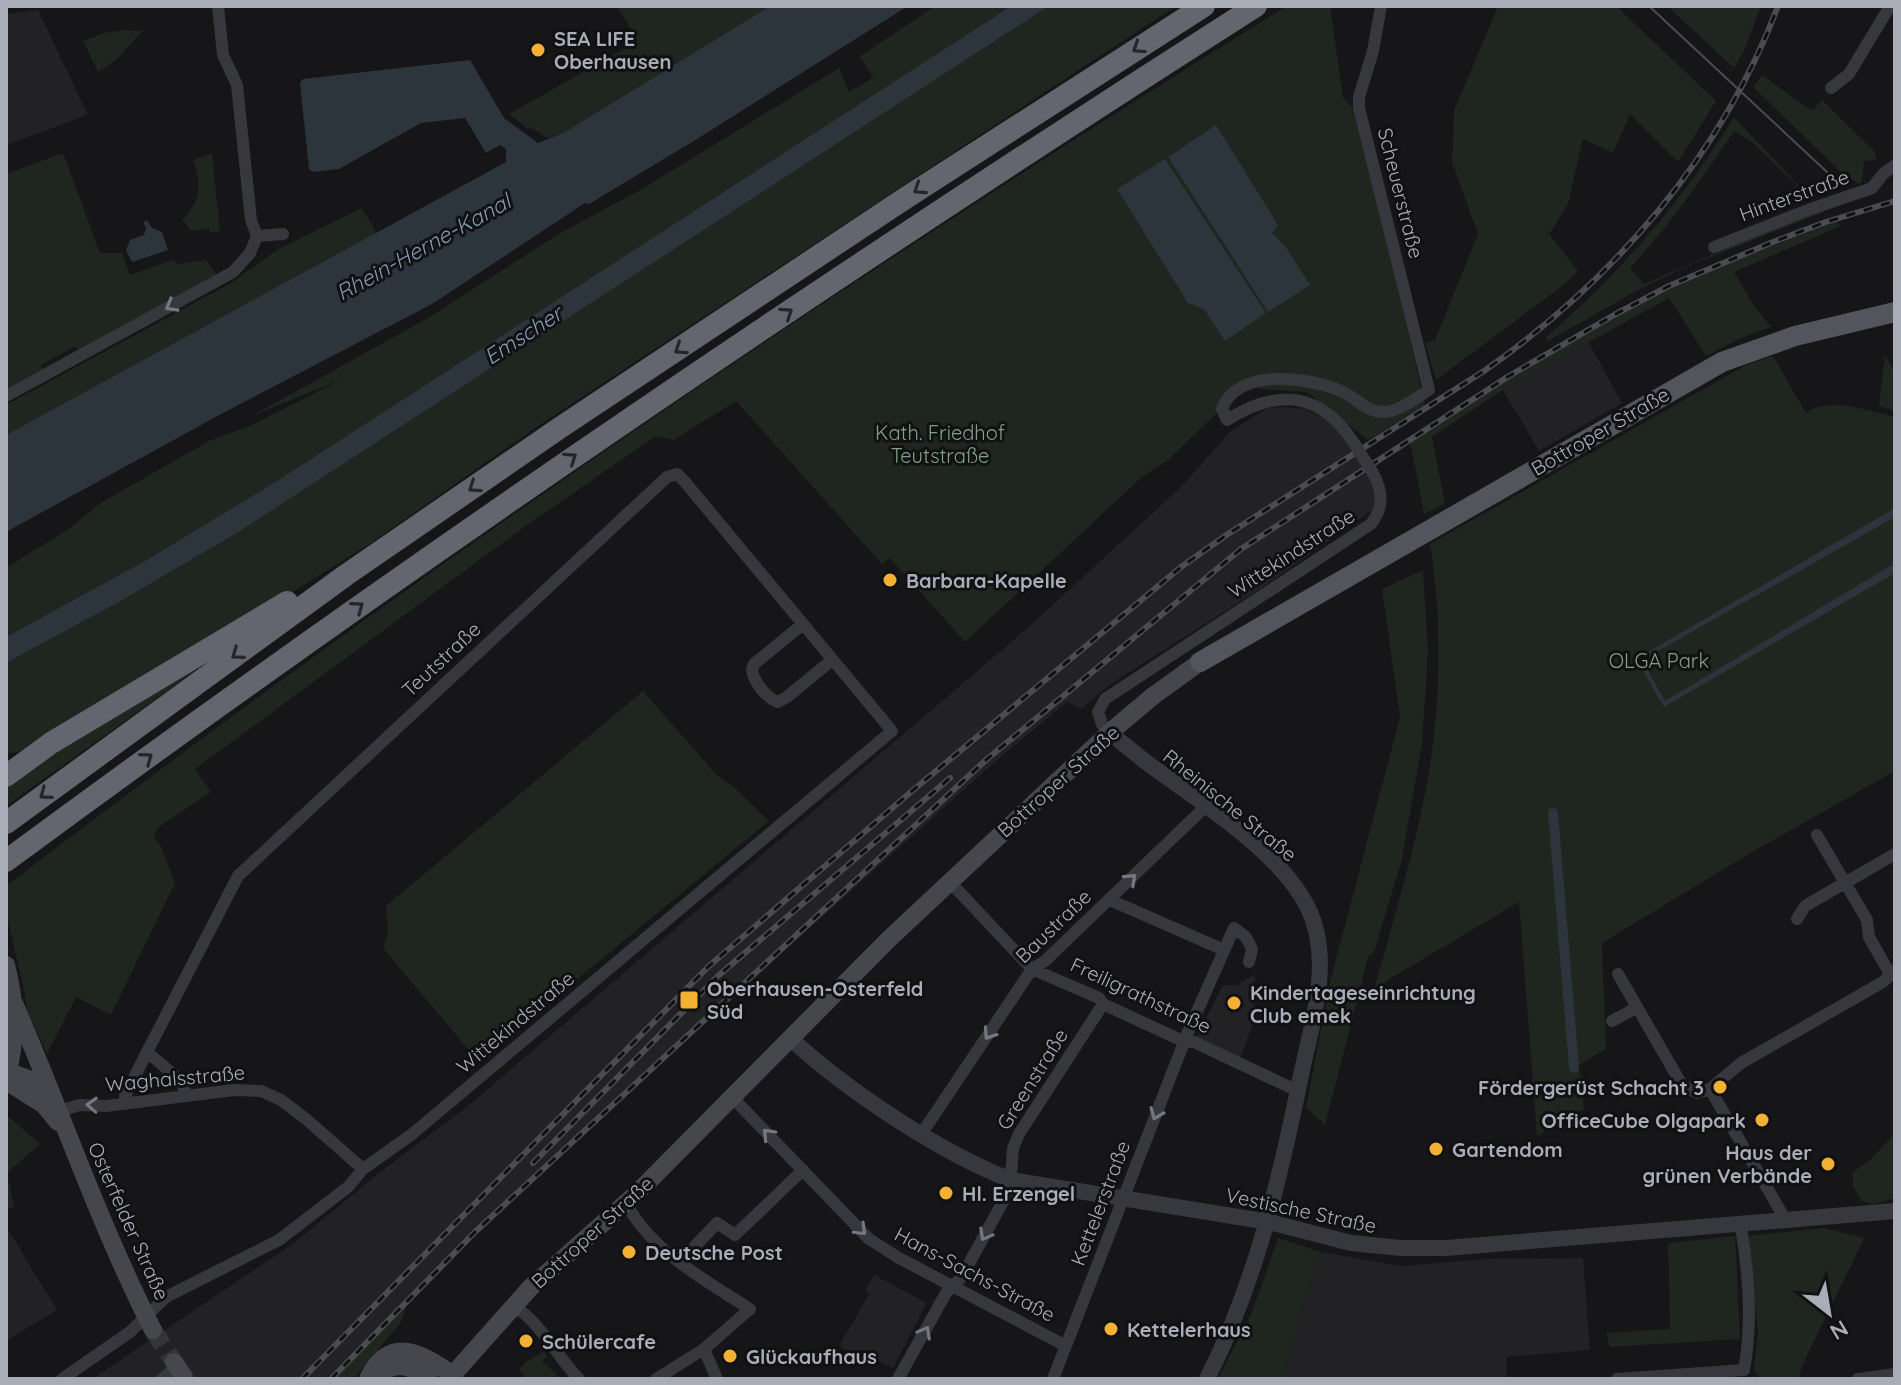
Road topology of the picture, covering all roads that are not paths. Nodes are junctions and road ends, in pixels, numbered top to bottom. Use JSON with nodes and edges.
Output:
{"nodes":[{"id":1,"x":218,"y":6,"type":"edge"},
{"id":2,"x":1204,"y":6,"type":"edge"},
{"id":3,"x":1256,"y":6,"type":"edge"},
{"id":4,"x":1381,"y":6,"type":"edge"},
{"id":5,"x":1890,"y":6,"type":"edge"},
{"id":6,"x":1831,"y":88,"type":"dead end"},
{"id":7,"x":1895,"y":165,"type":"edge"},
{"id":8,"x":283,"y":234,"type":"dead end"},
{"id":9,"x":257,"y":236,"type":"junction"},
{"id":10,"x":1714,"y":247,"type":"dead end"},
{"id":11,"x":1895,"y":312,"type":"edge"},
{"id":12,"x":6,"y":396,"type":"edge"},
{"id":13,"x":1227,"y":420,"type":"joint"},
{"id":14,"x":346,"y":575,"type":"junction"},
{"id":15,"x":803,"y":624,"type":"junction"},
{"id":16,"x":832,"y":660,"type":"junction"},
{"id":17,"x":1200,"y":662,"type":"joint"},
{"id":18,"x":892,"y":731,"type":"joint"},
{"id":19,"x":1109,"y":733,"type":"junction"},
{"id":20,"x":51,"y":743,"type":"junction"},
{"id":21,"x":6,"y":760,"type":"edge"},
{"id":22,"x":6,"y":776,"type":"edge"},
{"id":23,"x":1206,"y":806,"type":"junction"},
{"id":24,"x":6,"y":823,"type":"edge"},
{"id":25,"x":1817,"y":835,"type":"dead end"},
{"id":26,"x":1895,"y":854,"type":"edge"},
{"id":27,"x":6,"y":861,"type":"edge"},
{"id":28,"x":949,"y":881,"type":"junction"},
{"id":29,"x":1845,"y":883,"type":"junction"},
{"id":30,"x":1110,"y":900,"type":"junction"},
{"id":31,"x":1797,"y":919,"type":"dead end"},
{"id":32,"x":1224,"y":950,"type":"junction"},
{"id":33,"x":1249,"y":962,"type":"dead end"},
{"id":34,"x":6,"y":965,"type":"edge"},
{"id":35,"x":1032,"y":969,"type":"junction"},
{"id":36,"x":1618,"y":974,"type":"dead end"},
{"id":37,"x":1891,"y":976,"type":"edge"},
{"id":38,"x":14,"y":1003,"type":"junction"},
{"id":39,"x":1103,"y":1004,"type":"junction"},
{"id":40,"x":1636,"y":1008,"type":"junction"},
{"id":41,"x":1612,"y":1021,"type":"dead end"},
{"id":42,"x":791,"y":1039,"type":"junction"},
{"id":43,"x":1185,"y":1042,"type":"junction"},
{"id":44,"x":147,"y":1052,"type":"junction"},
{"id":45,"x":6,"y":1075,"type":"edge"},
{"id":46,"x":1710,"y":1089,"type":"junction"},
{"id":47,"x":1298,"y":1091,"type":"junction"},
{"id":48,"x":187,"y":1095,"type":"junction"},
{"id":49,"x":733,"y":1098,"type":"junction"},
{"id":50,"x":57,"y":1104,"type":"junction"},
{"id":51,"x":125,"y":1104,"type":"junction"},
{"id":52,"x":65,"y":1130,"type":"junction"},
{"id":53,"x":922,"y":1133,"type":"junction"},
{"id":54,"x":363,"y":1169,"type":"junction"},
{"id":55,"x":803,"y":1170,"type":"junction"},
{"id":56,"x":1011,"y":1180,"type":"junction"},
{"id":57,"x":1123,"y":1197,"type":"junction"},
{"id":58,"x":626,"y":1203,"type":"junction"},
{"id":59,"x":1895,"y":1211,"type":"edge"},
{"id":60,"x":1785,"y":1219,"type":"junction"},
{"id":61,"x":1269,"y":1222,"type":"junction"},
{"id":62,"x":1740,"y":1222,"type":"junction"},
{"id":63,"x":680,"y":1262,"type":"junction"},
{"id":64,"x":953,"y":1286,"type":"junction"},
{"id":65,"x":513,"y":1306,"type":"junction"},
{"id":66,"x":150,"y":1323,"type":"junction"},
{"id":67,"x":1066,"y":1346,"type":"junction"},
{"id":68,"x":704,"y":1349,"type":"junction"},
{"id":69,"x":178,"y":1369,"type":"dead end"},
{"id":70,"x":1895,"y":1374,"type":"edge"},
{"id":71,"x":451,"y":1377,"type":"edge"},
{"id":72,"x":62,"y":1379,"type":"edge"},
{"id":73,"x":162,"y":1379,"type":"edge"},
{"id":74,"x":371,"y":1379,"type":"edge"},
{"id":75,"x":399,"y":1379,"type":"edge"},
{"id":76,"x":429,"y":1379,"type":"edge"},
{"id":77,"x":579,"y":1379,"type":"edge"},
{"id":78,"x":656,"y":1379,"type":"edge"},
{"id":79,"x":717,"y":1379,"type":"edge"},
{"id":80,"x":898,"y":1379,"type":"edge"},
{"id":81,"x":1053,"y":1379,"type":"edge"},
{"id":82,"x":1207,"y":1379,"type":"edge"},
{"id":83,"x":1617,"y":1379,"type":"edge"},
{"id":84,"x":1858,"y":1379,"type":"edge"}],
"edges":[{"from":1,"to":9,"type":"street"},
{"from":2,"to":14,"type":"highway","one_way":true},
{"from":27,"to":3,"type":"highway","one_way":true},
{"from":4,"to":13,"type":"street","name":"Scheuerstraße"},
{"from":5,"to":6,"type":"street"},
{"from":7,"to":10,"type":"street","name":"Hinterstraße"},
{"from":8,"to":9,"type":"street"},
{"from":9,"to":12,"type":"street","one_way":true},
{"from":11,"to":17,"type":"main road","name":"Bottroper Straße"},
{"from":13,"to":19,"type":"street","name":"Wittekindstraße","bridge":true},
{"from":14,"to":20,"type":"highway"},
{"from":14,"to":24,"type":"highway","one_way":true},
{"from":15,"to":16,"type":"street","name":"Teutstraße"},
{"from":15,"to":16,"type":"street"},
{"from":15,"to":44,"type":"street","name":"Teutstraße"},
{"from":16,"to":18,"type":"street","name":"Teutstraße"},
{"from":17,"to":19,"type":"main road","name":"Bottroper Straße"},
{"from":18,"to":54,"type":"street","name":"Wittekindstraße"},
{"from":19,"to":23,"type":"street","name":"Rheinische Straße"},
{"from":19,"to":28,"type":"main road","name":"Bottroper Straße"},
{"from":20,"to":21,"type":"highway"},
{"from":20,"to":22,"type":"highway"},
{"from":30,"to":23,"type":"street","name":"Baustraße","one_way":true},
{"from":23,"to":47,"type":"street","name":"Rheinische Straße"},
{"from":25,"to":29,"type":"street"},
{"from":26,"to":29,"type":"street"},
{"from":28,"to":35,"type":"street","name":"Freiligrathstraße"},
{"from":28,"to":42,"type":"main road","name":"Bottroper Straße"},
{"from":29,"to":31,"type":"street"},
{"from":29,"to":37,"type":"street"},
{"from":30,"to":32,"type":"street"},
{"from":30,"to":35,"type":"street","name":"Baustraße"},
{"from":32,"to":33,"type":"street"},
{"from":32,"to":43,"type":"street","name":"Kettelerstraße"},
{"from":34,"to":38,"type":"main road","name":"Osterfelder Straße"},
{"from":35,"to":39,"type":"street","name":"Freiligrathstraße"},
{"from":35,"to":53,"type":"street","name":"Baustraße","one_way":true},
{"from":36,"to":40,"type":"street"},
{"from":37,"to":46,"type":"street"},
{"from":38,"to":45,"type":"main road","name":"Osterfelder Straße"},
{"from":38,"to":50,"type":"main road","name":"Osterfelder Straße"},
{"from":39,"to":43,"type":"street","name":"Freiligrathstraße"},
{"from":39,"to":56,"type":"street","name":"Greenstraße"},
{"from":40,"to":41,"type":"street"},
{"from":40,"to":46,"type":"street"},
{"from":42,"to":49,"type":"main road","name":"Bottroper Straße"},
{"from":42,"to":53,"type":"street","name":"Vestische Straße"},
{"from":43,"to":47,"type":"street","name":"Freiligrathstraße"},
{"from":43,"to":57,"type":"street","name":"Kettelerstraße","one_way":true},
{"from":44,"to":48,"type":"street"},
{"from":44,"to":51,"type":"street","name":"Teutstraße"},
{"from":45,"to":50,"type":"main road"},
{"from":45,"to":52,"type":"main road","name":"Osterfelder Straße"},
{"from":46,"to":60,"type":"street"},
{"from":47,"to":61,"type":"street","name":"Rheinische Straße"},
{"from":48,"to":51,"type":"street","name":"Waghalsstraße"},
{"from":48,"to":54,"type":"street","name":"Waghalsstraße"},
{"from":55,"to":49,"type":"street","name":"Hans-Sachs-Straße","one_way":true},
{"from":49,"to":58,"type":"main road","name":"Bottroper Straße"},
{"from":51,"to":50,"type":"street","name":"Waghalsstraße","one_way":true},
{"from":50,"to":52,"type":"main road","name":"Osterfelder Straße"},
{"from":52,"to":66,"type":"main road","name":"Osterfelder Straße"},
{"from":53,"to":56,"type":"street","name":"Vestische Straße"},
{"from":54,"to":66,"type":"street","name":"Wittekindstraße"},
{"from":55,"to":63,"type":"street"},
{"from":55,"to":64,"type":"street","name":"Hans-Sachs-Straße","one_way":true},
{"from":56,"to":57,"type":"street","name":"Vestische Straße"},
{"from":56,"to":64,"type":"street","name":"Greenstraße","one_way":true},
{"from":57,"to":61,"type":"street","name":"Vestische Straße"},
{"from":57,"to":67,"type":"street","name":"Kettelerstraße"},
{"from":58,"to":63,"type":"street"},
{"from":58,"to":65,"type":"main road","name":"Bottroper Straße"},
{"from":59,"to":60,"type":"street","name":"Vestische Straße"},
{"from":60,"to":62,"type":"street","name":"Vestische Straße"},
{"from":61,"to":62,"type":"street","name":"Vestische Straße"},
{"from":61,"to":82,"type":"street","name":"Rheinische Straße"},
{"from":62,"to":83,"type":"street"},
{"from":63,"to":68,"type":"street"},
{"from":64,"to":67,"type":"street","name":"Hans-Sachs-Straße"},
{"from":80,"to":64,"type":"street","name":"Greenstraße","one_way":true},
{"from":65,"to":71,"type":"main road","name":"Bottroper Straße"},
{"from":65,"to":77,"type":"street"},
{"from":66,"to":72,"type":"street","name":"Wittekindstraße"},
{"from":67,"to":81,"type":"street","name":"Kettelerstraße"},
{"from":68,"to":78,"type":"street"},
{"from":68,"to":79,"type":"street"},
{"from":69,"to":73,"type":"street"},
{"from":70,"to":84,"type":"street"},
{"from":71,"to":74,"type":"main road"},
{"from":74,"to":75,"type":"main road"},
{"from":74,"to":76,"type":"main road"}]}
